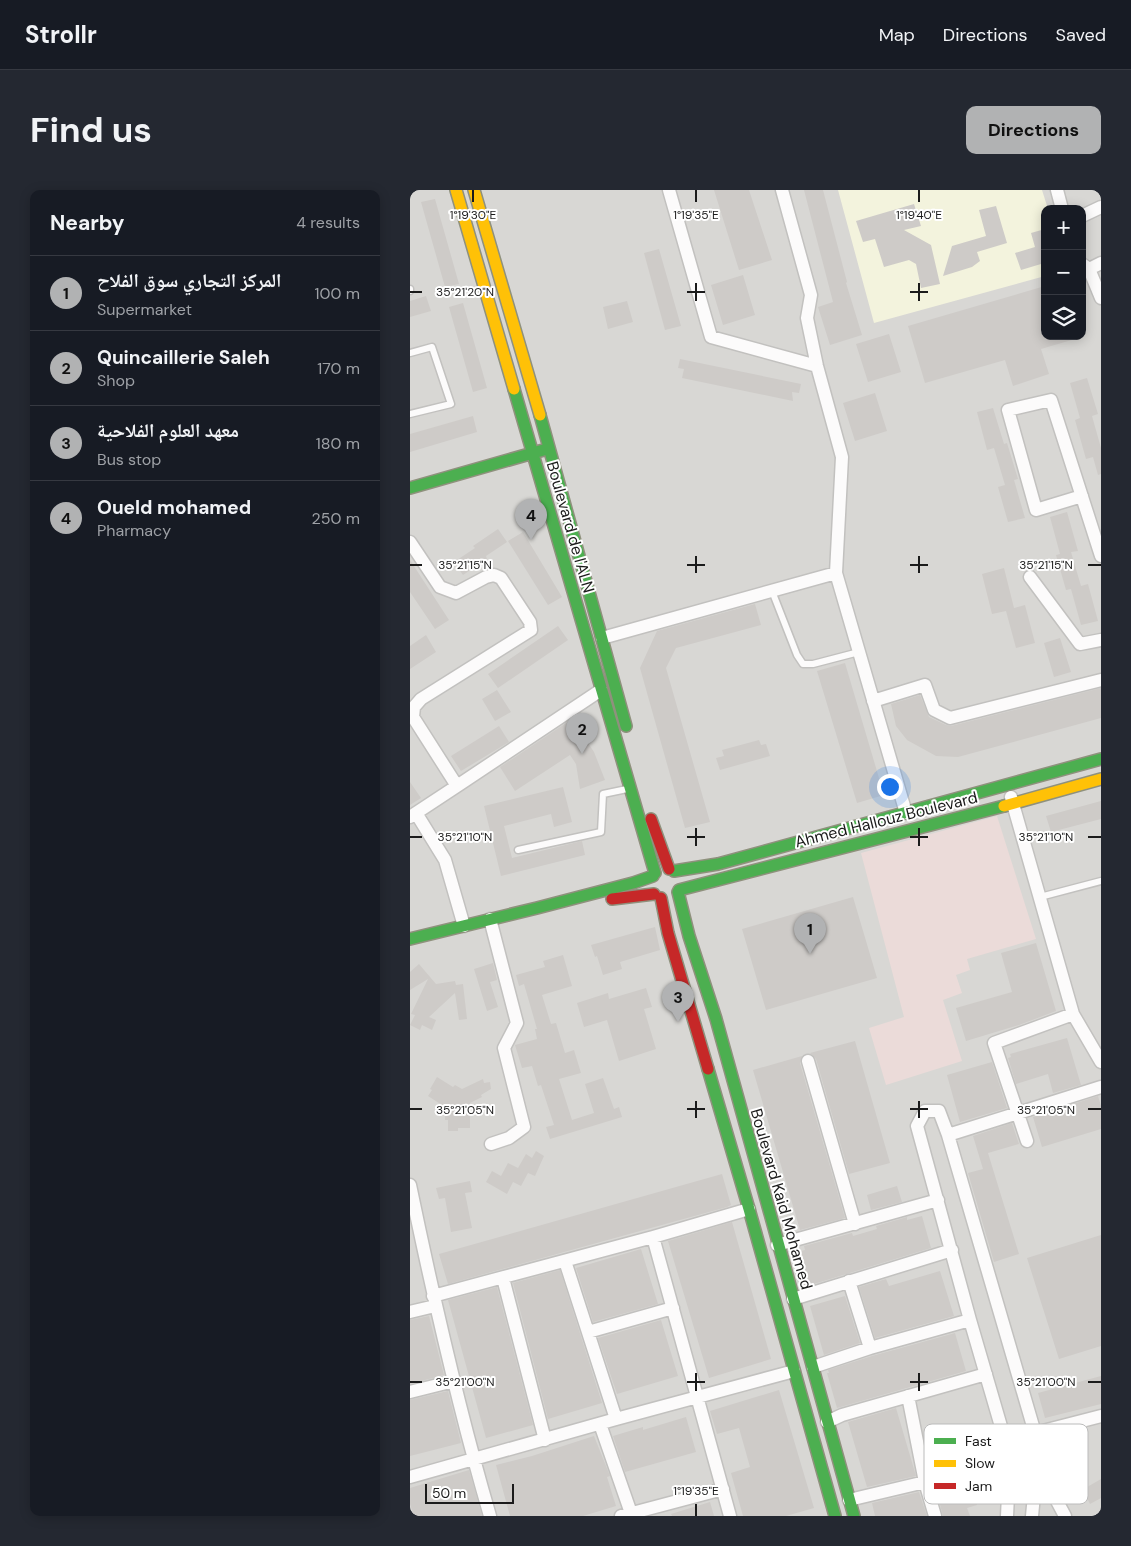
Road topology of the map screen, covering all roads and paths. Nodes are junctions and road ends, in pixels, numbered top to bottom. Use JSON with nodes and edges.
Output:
{"nodes":[{"id":1,"x":456,"y":190,"type":"edge"},
{"id":2,"x":474,"y":190,"type":"edge"},
{"id":3,"x":669,"y":190,"type":"edge"},
{"id":4,"x":782,"y":190,"type":"edge"},
{"id":5,"x":1056,"y":190,"type":"edge"},
{"id":6,"x":1061,"y":205,"type":"edge"},
{"id":7,"x":1101,"y":207,"type":"edge"},
{"id":8,"x":1086,"y":214,"type":"edge"},
{"id":9,"x":1101,"y":263,"type":"edge"},
{"id":10,"x":1086,"y":267,"type":"edge"},
{"id":11,"x":1086,"y":269,"type":"edge"},
{"id":12,"x":1101,"y":298,"type":"edge"},
{"id":13,"x":410,"y":353,"type":"edge"},
{"id":14,"x":817,"y":366,"type":"junction"},
{"id":15,"x":410,"y":414,"type":"edge"},
{"id":16,"x":550,"y":448,"type":"junction"},
{"id":17,"x":534,"y":454,"type":"junction"},
{"id":18,"x":410,"y":488,"type":"edge"},
{"id":19,"x":1082,"y":496,"type":"junction"},
{"id":20,"x":410,"y":542,"type":"edge"},
{"id":21,"x":1101,"y":556,"type":"edge"},
{"id":22,"x":836,"y":574,"type":"junction"},
{"id":23,"x":1030,"y":577,"type":"dead end"},
{"id":24,"x":772,"y":591,"type":"junction"},
{"id":25,"x":602,"y":638,"type":"junction"},
{"id":26,"x":1101,"y":640,"type":"edge"},
{"id":27,"x":858,"y":652,"type":"junction"},
{"id":28,"x":1101,"y":680,"type":"edge"},
{"id":29,"x":601,"y":690,"type":"junction"},
{"id":30,"x":873,"y":701,"type":"junction"},
{"id":31,"x":628,"y":734,"type":"dead end"},
{"id":32,"x":1101,"y":759,"type":"edge"},
{"id":33,"x":1101,"y":779,"type":"edge"},
{"id":34,"x":1008,"y":785,"type":"junction"},
{"id":35,"x":457,"y":786,"type":"junction"},
{"id":36,"x":630,"y":788,"type":"junction"},
{"id":37,"x":1013,"y":804,"type":"junction"},
{"id":38,"x":649,"y":810,"type":"dead end"},
{"id":39,"x":906,"y":813,"type":"junction"},
{"id":40,"x":413,"y":815,"type":"edge"},
{"id":41,"x":645,"y":845,"type":"junction"},
{"id":42,"x":518,"y":850,"type":"dead end"},
{"id":43,"x":672,"y":870,"type":"junction"},
{"id":44,"x":654,"y":875,"type":"junction"},
{"id":45,"x":1101,"y":881,"type":"edge"},
{"id":46,"x":633,"y":883,"type":"junction"},
{"id":47,"x":679,"y":891,"type":"junction"},
{"id":48,"x":657,"y":896,"type":"junction"},
{"id":49,"x":1040,"y":897,"type":"junction"},
{"id":50,"x":537,"y":908,"type":"junction"},
{"id":51,"x":490,"y":919,"type":"junction"},
{"id":52,"x":464,"y":926,"type":"junction"},
{"id":53,"x":410,"y":939,"type":"edge"},
{"id":54,"x":1073,"y":1014,"type":"junction"},
{"id":55,"x":808,"y":1061,"type":"dead end"},
{"id":56,"x":1101,"y":1062,"type":"edge"},
{"id":57,"x":1101,"y":1087,"type":"edge"},
{"id":58,"x":1019,"y":1112,"type":"junction"},
{"id":59,"x":948,"y":1135,"type":"junction"},
{"id":60,"x":1028,"y":1141,"type":"dead end"},
{"id":61,"x":491,"y":1144,"type":"dead end"},
{"id":62,"x":410,"y":1185,"type":"edge"},
{"id":63,"x":938,"y":1200,"type":"junction"},
{"id":64,"x":749,"y":1209,"type":"junction"},
{"id":65,"x":854,"y":1224,"type":"junction"},
{"id":66,"x":653,"y":1237,"type":"junction"},
{"id":67,"x":777,"y":1245,"type":"junction"},
{"id":68,"x":952,"y":1250,"type":"junction"},
{"id":69,"x":565,"y":1261,"type":"junction"},
{"id":70,"x":502,"y":1278,"type":"junction"},
{"id":71,"x":849,"y":1281,"type":"junction"},
{"id":72,"x":793,"y":1299,"type":"junction"},
{"id":73,"x":434,"y":1301,"type":"junction"},
{"id":74,"x":673,"y":1308,"type":"junction"},
{"id":75,"x":410,"y":1312,"type":"edge"},
{"id":76,"x":970,"y":1320,"type":"junction"},
{"id":77,"x":588,"y":1332,"type":"junction"},
{"id":78,"x":870,"y":1348,"type":"junction"},
{"id":79,"x":813,"y":1367,"type":"junction"},
{"id":80,"x":794,"y":1371,"type":"junction"},
{"id":81,"x":986,"y":1374,"type":"junction"},
{"id":82,"x":454,"y":1381,"type":"junction"},
{"id":83,"x":410,"y":1392,"type":"edge"},
{"id":84,"x":908,"y":1396,"type":"junction"},
{"id":85,"x":698,"y":1398,"type":"junction"},
{"id":86,"x":1101,"y":1416,"type":"edge"},
{"id":87,"x":616,"y":1419,"type":"junction"},
{"id":88,"x":827,"y":1422,"type":"junction"},
{"id":89,"x":600,"y":1424,"type":"junction"},
{"id":90,"x":1000,"y":1424,"type":"edge"},
{"id":91,"x":1031,"y":1424,"type":"edge"},
{"id":92,"x":1077,"y":1424,"type":"edge"},
{"id":93,"x":546,"y":1440,"type":"junction"},
{"id":94,"x":473,"y":1460,"type":"junction"},
{"id":95,"x":410,"y":1477,"type":"edge"},
{"id":96,"x":924,"y":1477,"type":"edge"},
{"id":97,"x":924,"y":1482,"type":"edge"},
{"id":98,"x":723,"y":1489,"type":"junction"},
{"id":99,"x":849,"y":1500,"type":"junction"},
{"id":100,"x":931,"y":1504,"type":"edge"},
{"id":101,"x":1059,"y":1504,"type":"edge"},
{"id":102,"x":628,"y":1515,"type":"edge"},
{"id":103,"x":490,"y":1516,"type":"edge"},
{"id":104,"x":730,"y":1516,"type":"edge"},
{"id":105,"x":834,"y":1516,"type":"edge"},
{"id":106,"x":854,"y":1516,"type":"edge"},
{"id":107,"x":935,"y":1516,"type":"edge"},
{"id":108,"x":1065,"y":1516,"type":"edge"}],
"edges":[{"from":1,"to":17,"type":"main road","name":"Boulevard de l'ALN"},
{"from":2,"to":16,"type":"main road","name":"Boulevard de l'ALN"},
{"from":3,"to":14,"type":"street"},
{"from":4,"to":14,"type":"street"},
{"from":5,"to":6,"type":"street"},
{"from":7,"to":8,"type":"street"},
{"from":9,"to":10,"type":"street"},
{"from":11,"to":12,"type":"street"},
{"from":13,"to":15,"type":"lane"},
{"from":14,"to":22,"type":"street"},
{"from":16,"to":17,"type":"main road"},
{"from":16,"to":25,"type":"main road","name":"Boulevard de l'ALN"},
{"from":17,"to":18,"type":"main road"},
{"from":17,"to":29,"type":"main road","name":"Boulevard de l'ALN"},
{"from":19,"to":19,"type":"street"},
{"from":19,"to":21,"type":"street"},
{"from":20,"to":35,"type":"street"},
{"from":22,"to":24,"type":"street"},
{"from":22,"to":27,"type":"street"},
{"from":23,"to":26,"type":"street"},
{"from":24,"to":25,"type":"street"},
{"from":24,"to":27,"type":"lane"},
{"from":25,"to":31,"type":"main road","name":"Boulevard de l'ALN"},
{"from":27,"to":30,"type":"street"},
{"from":28,"to":30,"type":"street"},
{"from":29,"to":35,"type":"street"},
{"from":29,"to":36,"type":"main road","name":"Boulevard de l'ALN"},
{"from":30,"to":39,"type":"street"},
{"from":32,"to":34,"type":"main road","name":"Ahmed Hallouz Boulevard"},
{"from":33,"to":37,"type":"main road","name":"Ahmed Hallouz Boulevard"},
{"from":34,"to":37,"type":"street"},
{"from":34,"to":39,"type":"main road","name":"Ahmed Hallouz Boulevard"},
{"from":35,"to":40,"type":"street"},
{"from":36,"to":41,"type":"main road","name":"Boulevard de l'ALN"},
{"from":36,"to":42,"type":"lane"},
{"from":37,"to":47,"type":"main road","name":"Ahmed Hallouz Boulevard"},
{"from":37,"to":49,"type":"street"},
{"from":38,"to":43,"type":"main road"},
{"from":39,"to":43,"type":"main road","name":"Ahmed Hallouz Boulevard"},
{"from":40,"to":52,"type":"street"},
{"from":41,"to":44,"type":"main road","name":"Boulevard de l'ALN"},
{"from":41,"to":46,"type":"main road"},
{"from":43,"to":44,"type":"main road"},
{"from":43,"to":47,"type":"main road"},
{"from":44,"to":46,"type":"main road"},
{"from":44,"to":48,"type":"main road"},
{"from":45,"to":49,"type":"lane"},
{"from":46,"to":50,"type":"main road"},
{"from":47,"to":48,"type":"main road"},
{"from":47,"to":67,"type":"main road","name":"Boulevard Kaid Mohamed"},
{"from":48,"to":50,"type":"main road"},
{"from":48,"to":64,"type":"main road"},
{"from":49,"to":54,"type":"street"},
{"from":50,"to":51,"type":"main road"},
{"from":51,"to":52,"type":"main road"},
{"from":51,"to":61,"type":"street"},
{"from":52,"to":53,"type":"main road"},
{"from":54,"to":56,"type":"street"},
{"from":54,"to":58,"type":"street"},
{"from":55,"to":65,"type":"street"},
{"from":57,"to":58,"type":"street"},
{"from":58,"to":59,"type":"street"},
{"from":58,"to":60,"type":"street"},
{"from":59,"to":63,"type":"street"},
{"from":59,"to":91,"type":"street"},
{"from":62,"to":73,"type":"street"},
{"from":63,"to":65,"type":"street"},
{"from":63,"to":68,"type":"street"},
{"from":64,"to":66,"type":"street"},
{"from":64,"to":80,"type":"main road"},
{"from":65,"to":67,"type":"street"},
{"from":66,"to":69,"type":"street"},
{"from":66,"to":74,"type":"street"},
{"from":67,"to":72,"type":"main road","name":"Boulevard Kaid Mohamed"},
{"from":68,"to":71,"type":"street"},
{"from":68,"to":76,"type":"street"},
{"from":69,"to":70,"type":"street"},
{"from":69,"to":77,"type":"street"},
{"from":70,"to":73,"type":"street"},
{"from":70,"to":93,"type":"street"},
{"from":71,"to":72,"type":"street"},
{"from":71,"to":78,"type":"street"},
{"from":72,"to":79,"type":"main road","name":"Boulevard Kaid Mohamed"},
{"from":73,"to":75,"type":"street"},
{"from":73,"to":82,"type":"street"},
{"from":74,"to":77,"type":"street"},
{"from":74,"to":85,"type":"street"},
{"from":76,"to":78,"type":"street"},
{"from":76,"to":81,"type":"street"},
{"from":77,"to":87,"type":"street"},
{"from":78,"to":79,"type":"street"},
{"from":79,"to":88,"type":"main road","name":"Boulevard Kaid Mohamed"},
{"from":80,"to":85,"type":"street"},
{"from":80,"to":105,"type":"main road"},
{"from":81,"to":84,"type":"street"},
{"from":81,"to":90,"type":"street"},
{"from":82,"to":83,"type":"street"},
{"from":82,"to":94,"type":"street"},
{"from":84,"to":88,"type":"street"},
{"from":84,"to":96,"type":"street"},
{"from":85,"to":87,"type":"street"},
{"from":85,"to":98,"type":"street"},
{"from":86,"to":92,"type":"street"},
{"from":87,"to":89,"type":"street"},
{"from":88,"to":99,"type":"main road","name":"Boulevard Kaid Mohamed"},
{"from":89,"to":93,"type":"street"},
{"from":89,"to":102,"type":"street"},
{"from":93,"to":94,"type":"street"},
{"from":94,"to":95,"type":"street"},
{"from":94,"to":103,"type":"street"},
{"from":97,"to":99,"type":"street"},
{"from":98,"to":102,"type":"street"},
{"from":98,"to":104,"type":"street"},
{"from":99,"to":106,"type":"main road","name":"Boulevard Kaid Mohamed"},
{"from":100,"to":107,"type":"street"},
{"from":101,"to":108,"type":"street"}]}
